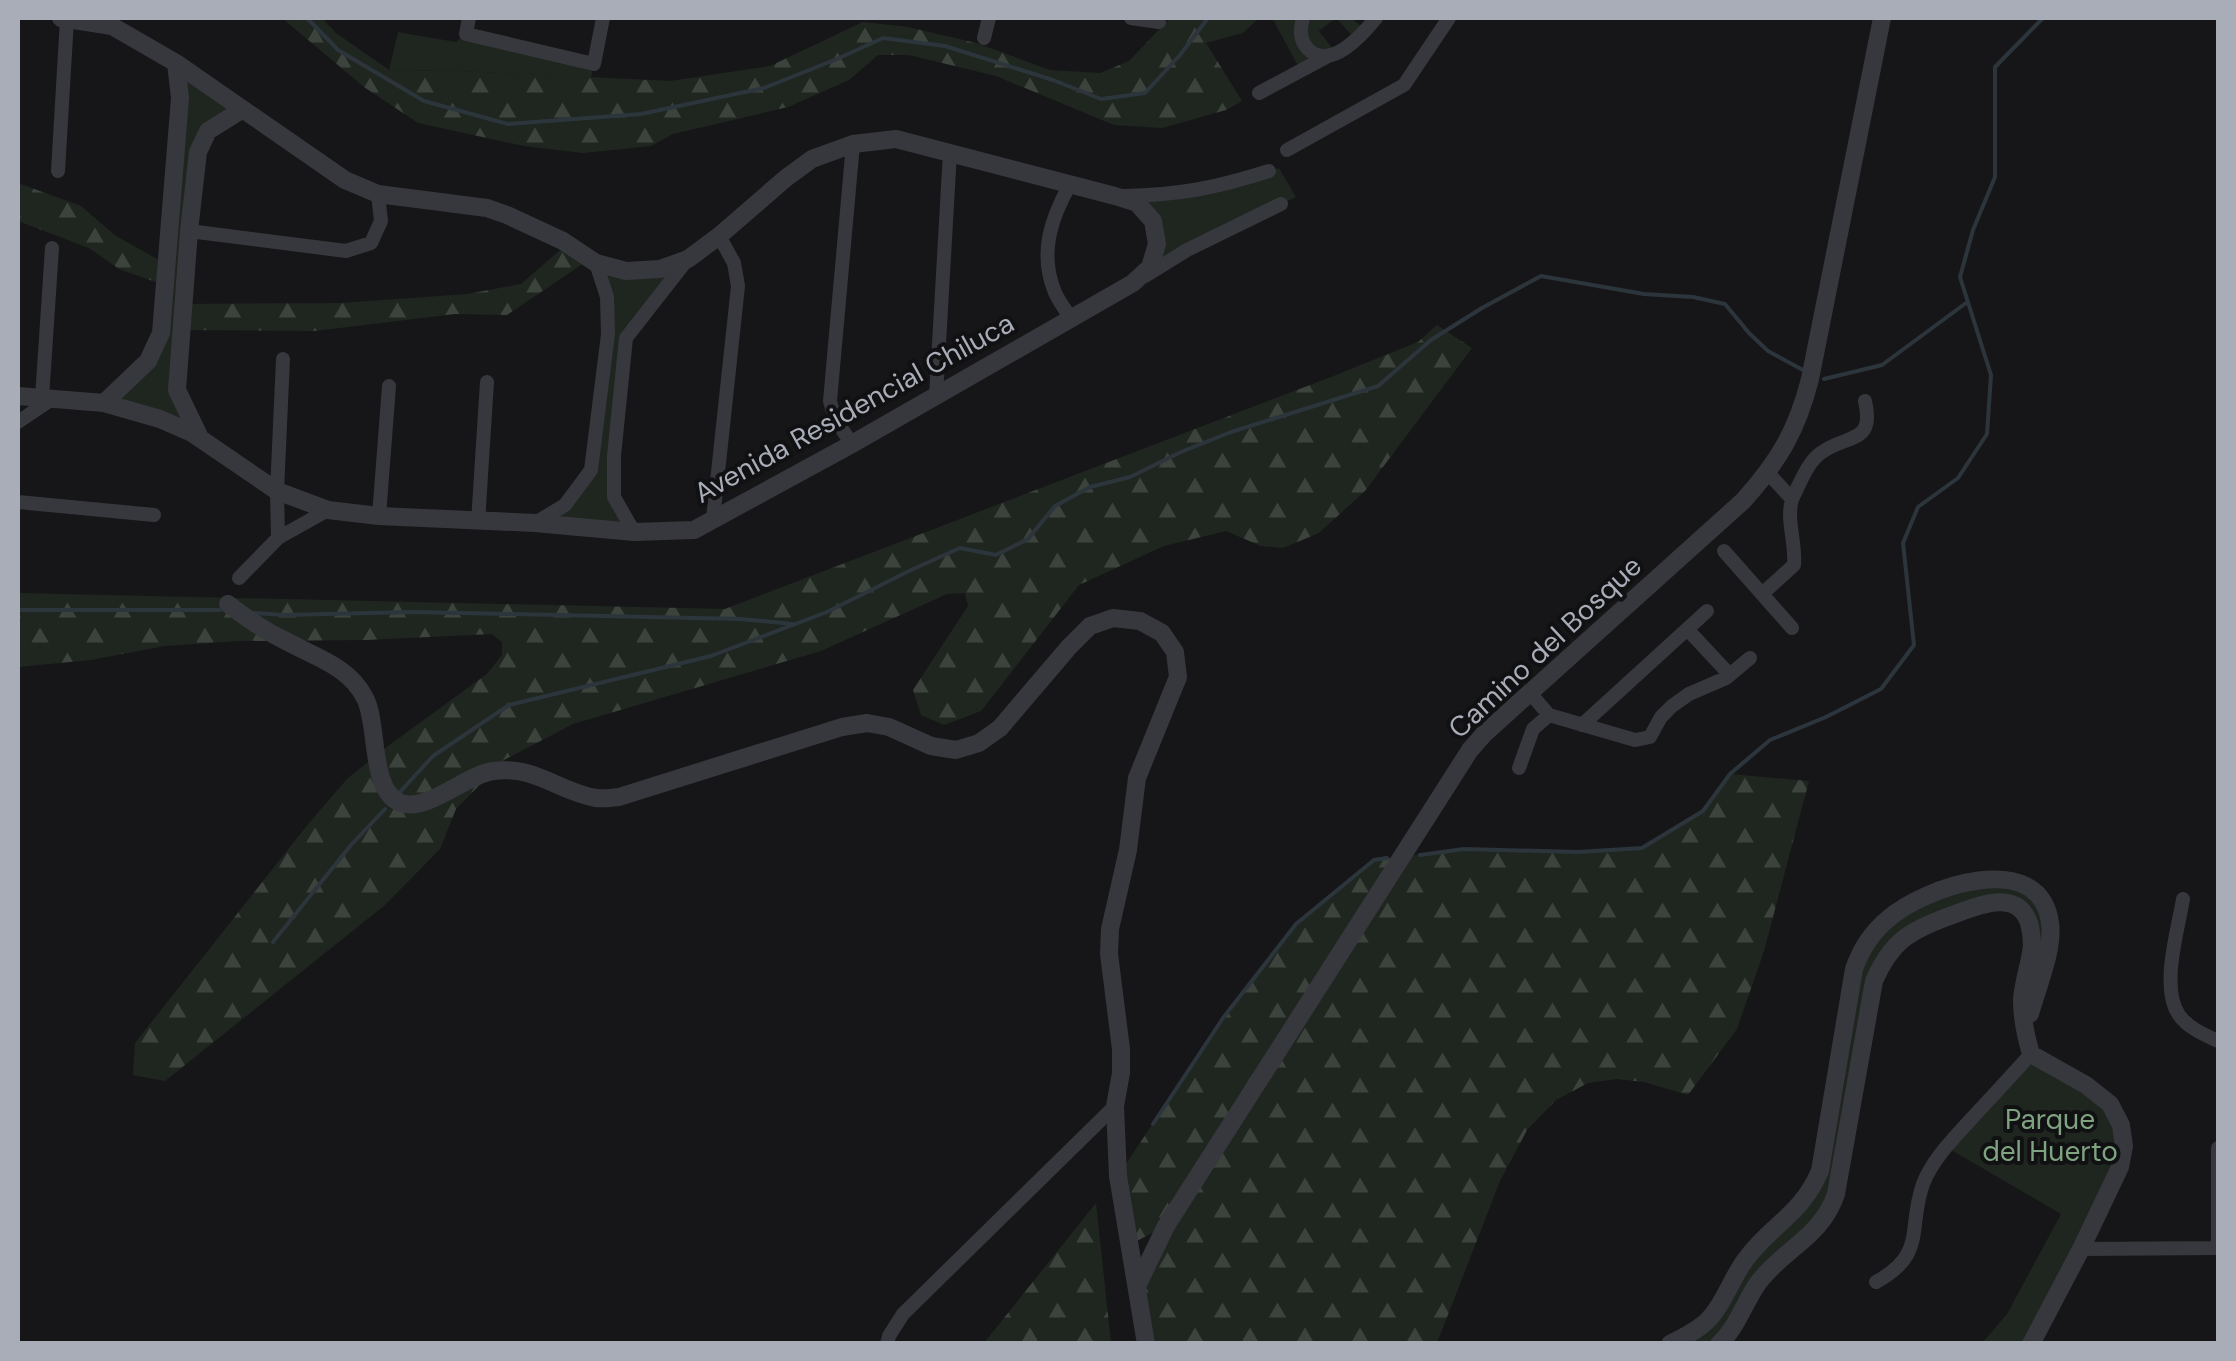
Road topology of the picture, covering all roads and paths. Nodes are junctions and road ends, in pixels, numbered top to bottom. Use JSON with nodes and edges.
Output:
{"nodes":[{"id":1,"x":64,"y":18,"type":"edge"},
{"id":2,"x":470,"y":18,"type":"edge"},
{"id":3,"x":603,"y":18,"type":"edge"},
{"id":4,"x":989,"y":18,"type":"edge"},
{"id":5,"x":1132,"y":18,"type":"edge"},
{"id":6,"x":1303,"y":18,"type":"edge"},
{"id":7,"x":1376,"y":18,"type":"edge"},
{"id":8,"x":1450,"y":18,"type":"edge"},
{"id":9,"x":1882,"y":18,"type":"edge"},
{"id":10,"x":1159,"y":22,"type":"dead end"},
{"id":11,"x":984,"y":38,"type":"dead end"},
{"id":12,"x":1329,"y":56,"type":"junction"},
{"id":13,"x":176,"y":64,"type":"junction"},
{"id":14,"x":1260,"y":94,"type":"dead end"},
{"id":15,"x":243,"y":110,"type":"junction"},
{"id":16,"x":853,"y":144,"type":"junction"},
{"id":17,"x":1288,"y":150,"type":"dead end"},
{"id":18,"x":950,"y":152,"type":"junction"},
{"id":19,"x":58,"y":170,"type":"dead end"},
{"id":20,"x":1269,"y":171,"type":"dead end"},
{"id":21,"x":1070,"y":184,"type":"junction"},
{"id":22,"x":378,"y":194,"type":"junction"},
{"id":23,"x":1115,"y":196,"type":"junction"},
{"id":24,"x":1281,"y":204,"type":"dead end"},
{"id":25,"x":189,"y":231,"type":"junction"},
{"id":26,"x":719,"y":236,"type":"junction"},
{"id":27,"x":52,"y":248,"type":"dead end"},
{"id":28,"x":688,"y":259,"type":"junction"},
{"id":29,"x":596,"y":263,"type":"junction"},
{"id":30,"x":1133,"y":283,"type":"junction"},
{"id":31,"x":1070,"y":317,"type":"junction"},
{"id":32,"x":282,"y":359,"type":"dead end"},
{"id":33,"x":487,"y":382,"type":"dead end"},
{"id":34,"x":389,"y":386,"type":"dead end"},
{"id":35,"x":18,"y":396,"type":"edge"},
{"id":36,"x":936,"y":396,"type":"junction"},
{"id":37,"x":47,"y":398,"type":"junction"},
{"id":38,"x":1866,"y":400,"type":"dead end"},
{"id":39,"x":104,"y":403,"type":"junction"},
{"id":40,"x":18,"y":422,"type":"edge"},
{"id":41,"x":200,"y":438,"type":"junction"},
{"id":42,"x":852,"y":444,"type":"junction"},
{"id":43,"x":1768,"y":474,"type":"junction"},
{"id":44,"x":277,"y":491,"type":"junction"},
{"id":45,"x":1792,"y":499,"type":"junction"},
{"id":46,"x":18,"y":502,"type":"edge"},
{"id":47,"x":328,"y":510,"type":"junction"},
{"id":48,"x":154,"y":515,"type":"dead end"},
{"id":49,"x":379,"y":516,"type":"junction"},
{"id":50,"x":714,"y":519,"type":"junction"},
{"id":51,"x":478,"y":522,"type":"junction"},
{"id":52,"x":536,"y":523,"type":"junction"},
{"id":53,"x":634,"y":532,"type":"junction"},
{"id":54,"x":278,"y":538,"type":"junction"},
{"id":55,"x":1724,"y":551,"type":"dead end"},
{"id":56,"x":239,"y":578,"type":"dead end"},
{"id":57,"x":1762,"y":594,"type":"junction"},
{"id":58,"x":228,"y":604,"type":"dead end"},
{"id":59,"x":1707,"y":611,"type":"dead end"},
{"id":60,"x":1792,"y":628,"type":"dead end"},
{"id":61,"x":1687,"y":629,"type":"junction"},
{"id":62,"x":1750,"y":658,"type":"dead end"},
{"id":63,"x":1730,"y":674,"type":"junction"},
{"id":64,"x":1530,"y":693,"type":"junction"},
{"id":65,"x":1513,"y":708,"type":"junction"},
{"id":66,"x":1549,"y":715,"type":"junction"},
{"id":67,"x":1582,"y":724,"type":"junction"},
{"id":68,"x":1533,"y":730,"type":"junction"},
{"id":69,"x":1519,"y":768,"type":"dead end"},
{"id":70,"x":2182,"y":899,"type":"dead end"},
{"id":71,"x":2026,"y":1034,"type":"junction"},
{"id":72,"x":2218,"y":1040,"type":"edge"},
{"id":73,"x":2031,"y":1054,"type":"junction"},
{"id":74,"x":1116,"y":1106,"type":"junction"},
{"id":75,"x":2218,"y":1148,"type":"edge"},
{"id":76,"x":1166,"y":1226,"type":"junction"},
{"id":77,"x":1129,"y":1245,"type":"junction"},
{"id":78,"x":2218,"y":1248,"type":"edge"},
{"id":79,"x":2082,"y":1249,"type":"junction"},
{"id":80,"x":1876,"y":1282,"type":"dead end"},
{"id":81,"x":1137,"y":1286,"type":"junction"},
{"id":82,"x":886,"y":1344,"type":"edge"},
{"id":83,"x":1146,"y":1344,"type":"edge"},
{"id":84,"x":1670,"y":1344,"type":"edge"},
{"id":85,"x":1719,"y":1344,"type":"edge"},
{"id":86,"x":2032,"y":1344,"type":"edge"}],
"edges":[{"from":1,"to":13,"type":"street"},
{"from":1,"to":19,"type":"street"},
{"from":2,"to":3,"type":"street"},
{"from":4,"to":11,"type":"street"},
{"from":5,"to":10,"type":"street"},
{"from":6,"to":12,"type":"street"},
{"from":7,"to":12,"type":"street"},
{"from":8,"to":17,"type":"street"},
{"from":9,"to":43,"type":"street","name":"Camino del Bosque"},
{"from":12,"to":14,"type":"street"},
{"from":13,"to":15,"type":"street"},
{"from":13,"to":39,"type":"street"},
{"from":15,"to":22,"type":"street"},
{"from":15,"to":25,"type":"street"},
{"from":16,"to":18,"type":"street"},
{"from":16,"to":26,"type":"street"},
{"from":16,"to":42,"type":"street"},
{"from":18,"to":21,"type":"street"},
{"from":18,"to":36,"type":"street"},
{"from":20,"to":23,"type":"street"},
{"from":21,"to":23,"type":"street"},
{"from":21,"to":31,"type":"street"},
{"from":22,"to":25,"type":"street"},
{"from":22,"to":29,"type":"street"},
{"from":23,"to":30,"type":"street"},
{"from":24,"to":30,"type":"street","name":"Avenida Residencial Chiluca"},
{"from":25,"to":41,"type":"street"},
{"from":26,"to":28,"type":"street"},
{"from":26,"to":50,"type":"street"},
{"from":27,"to":37,"type":"street"},
{"from":28,"to":29,"type":"street"},
{"from":28,"to":53,"type":"street"},
{"from":29,"to":52,"type":"street"},
{"from":30,"to":31,"type":"street","name":"Avenida Residencial Chiluca"},
{"from":31,"to":36,"type":"street","name":"Avenida Residencial Chiluca"},
{"from":32,"to":44,"type":"street"},
{"from":33,"to":51,"type":"street"},
{"from":34,"to":49,"type":"street"},
{"from":35,"to":37,"type":"street","name":"Avenida Residencial Chiluca"},
{"from":36,"to":42,"type":"street","name":"Avenida Residencial Chiluca"},
{"from":37,"to":39,"type":"street","name":"Avenida Residencial Chiluca"},
{"from":37,"to":40,"type":"street"},
{"from":38,"to":45,"type":"street"},
{"from":39,"to":41,"type":"street","name":"Avenida Residencial Chiluca"},
{"from":41,"to":44,"type":"street","name":"Avenida Residencial Chiluca"},
{"from":42,"to":50,"type":"street","name":"Avenida Residencial Chiluca"},
{"from":43,"to":45,"type":"street"},
{"from":43,"to":64,"type":"street","name":"Camino del Bosque"},
{"from":44,"to":47,"type":"street","name":"Avenida Residencial Chiluca"},
{"from":44,"to":54,"type":"street"},
{"from":45,"to":57,"type":"street"},
{"from":46,"to":48,"type":"street"},
{"from":47,"to":49,"type":"street","name":"Avenida Residencial Chiluca"},
{"from":47,"to":54,"type":"street"},
{"from":49,"to":51,"type":"street","name":"Avenida Residencial Chiluca"},
{"from":50,"to":53,"type":"street","name":"Avenida Residencial Chiluca"},
{"from":51,"to":52,"type":"street","name":"Avenida Residencial Chiluca"},
{"from":52,"to":53,"type":"street","name":"Avenida Residencial Chiluca"},
{"from":54,"to":56,"type":"street"},
{"from":55,"to":57,"type":"street"},
{"from":57,"to":60,"type":"street"},
{"from":58,"to":74,"type":"street"},
{"from":59,"to":61,"type":"street"},
{"from":61,"to":63,"type":"street"},
{"from":61,"to":67,"type":"street"},
{"from":62,"to":63,"type":"street"},
{"from":63,"to":67,"type":"street"},
{"from":64,"to":65,"type":"street","name":"Camino del Bosque"},
{"from":64,"to":66,"type":"street"},
{"from":65,"to":68,"type":"street"},
{"from":65,"to":76,"type":"street","name":"Camino del Bosque"},
{"from":66,"to":67,"type":"street"},
{"from":66,"to":68,"type":"street"},
{"from":68,"to":69,"type":"street"},
{"from":70,"to":72,"type":"street"},
{"from":71,"to":73,"type":"street"},
{"from":71,"to":84,"type":"street"},
{"from":71,"to":85,"type":"street"},
{"from":73,"to":79,"type":"street"},
{"from":73,"to":80,"type":"street"},
{"from":74,"to":77,"type":"street"},
{"from":74,"to":82,"type":"street"},
{"from":75,"to":78,"type":"street"},
{"from":76,"to":77,"type":"street"},
{"from":76,"to":81,"type":"street","name":"Camino del Bosque"},
{"from":77,"to":81,"type":"street"},
{"from":78,"to":79,"type":"street"},
{"from":79,"to":86,"type":"street"},
{"from":81,"to":83,"type":"street"}]}
